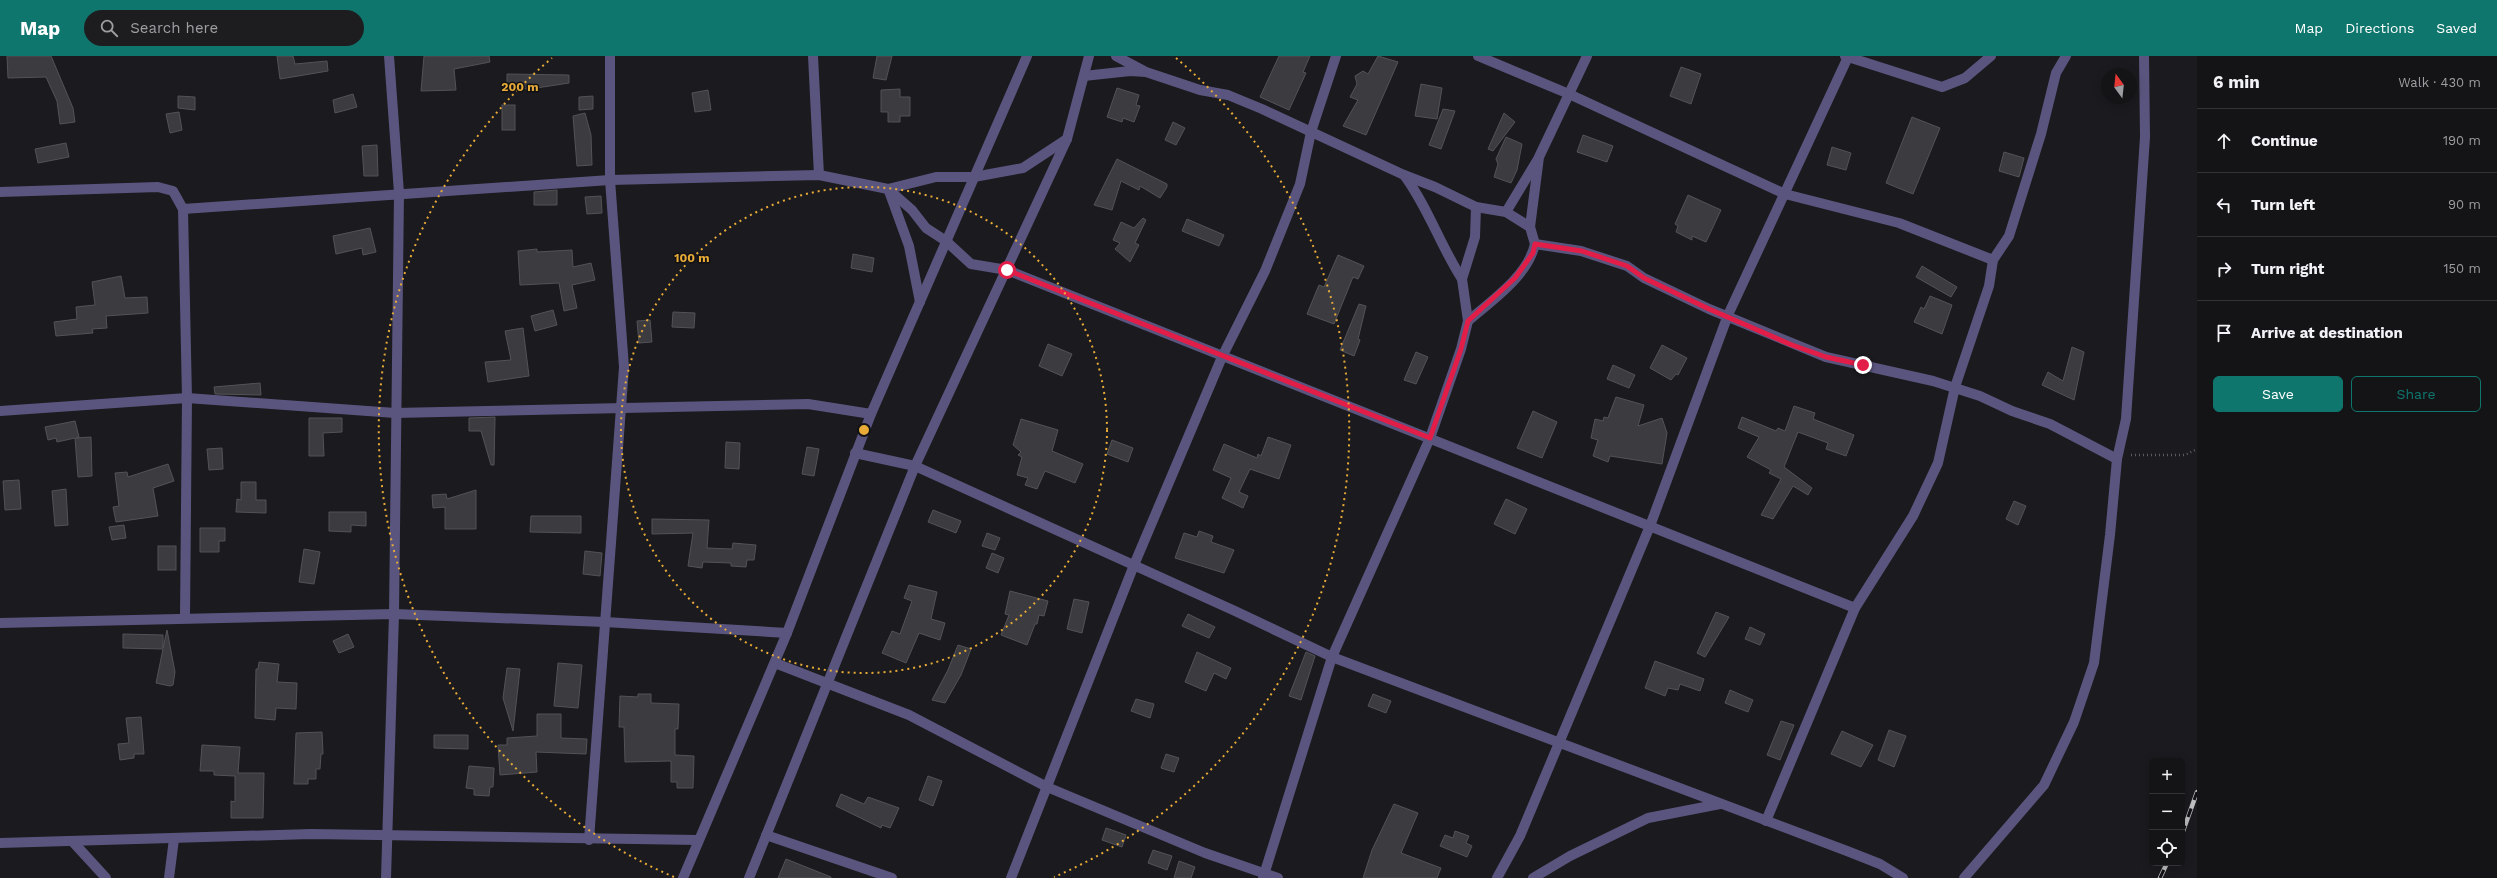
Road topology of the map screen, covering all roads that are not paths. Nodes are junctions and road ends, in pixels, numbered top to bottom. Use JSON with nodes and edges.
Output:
{"nodes":[{"id":1,"x":389,"y":56,"type":"edge"},
{"id":2,"x":610,"y":56,"type":"edge"},
{"id":3,"x":813,"y":56,"type":"edge"},
{"id":4,"x":1027,"y":56,"type":"edge"},
{"id":5,"x":1090,"y":56,"type":"edge"},
{"id":6,"x":1116,"y":56,"type":"edge"},
{"id":7,"x":1336,"y":56,"type":"edge"},
{"id":8,"x":1478,"y":56,"type":"edge"},
{"id":9,"x":1587,"y":56,"type":"edge"},
{"id":10,"x":1847,"y":56,"type":"edge"},
{"id":11,"x":1991,"y":56,"type":"edge"},
{"id":12,"x":2066,"y":56,"type":"edge"},
{"id":13,"x":2144,"y":56,"type":"edge"},
{"id":14,"x":1146,"y":72,"type":"junction"},
{"id":15,"x":1084,"y":76,"type":"junction"},
{"id":16,"x":1569,"y":94,"type":"junction"},
{"id":17,"x":1311,"y":132,"type":"junction"},
{"id":18,"x":1067,"y":139,"type":"junction"},
{"id":19,"x":1539,"y":157,"type":"junction"},
{"id":20,"x":819,"y":175,"type":"junction"},
{"id":21,"x":1404,"y":175,"type":"junction"},
{"id":22,"x":974,"y":177,"type":"junction"},
{"id":23,"x":610,"y":180,"type":"junction"},
{"id":24,"x":888,"y":189,"type":"junction"},
{"id":25,"x":0,"y":192,"type":"edge"},
{"id":26,"x":399,"y":193,"type":"junction"},
{"id":27,"x":1785,"y":194,"type":"junction"},
{"id":28,"x":1476,"y":207,"type":"junction"},
{"id":29,"x":183,"y":209,"type":"junction"},
{"id":30,"x":1506,"y":212,"type":"junction"},
{"id":31,"x":1530,"y":227,"type":"junction"},
{"id":32,"x":946,"y":241,"type":"junction"},
{"id":33,"x":1535,"y":244,"type":"junction"},
{"id":34,"x":1993,"y":260,"type":"junction"},
{"id":35,"x":1007,"y":270,"type":"junction"},
{"id":36,"x":1462,"y":279,"type":"junction"},
{"id":37,"x":920,"y":302,"type":"junction"},
{"id":38,"x":1728,"y":315,"type":"junction"},
{"id":39,"x":1468,"y":321,"type":"junction"},
{"id":40,"x":1222,"y":357,"type":"junction"},
{"id":41,"x":1955,"y":387,"type":"junction"},
{"id":42,"x":187,"y":398,"type":"junction"},
{"id":43,"x":622,"y":407,"type":"junction"},
{"id":44,"x":0,"y":411,"type":"edge"},
{"id":45,"x":395,"y":413,"type":"junction"},
{"id":46,"x":871,"y":414,"type":"junction"},
{"id":47,"x":1430,"y":438,"type":"junction"},
{"id":48,"x":855,"y":453,"type":"junction"},
{"id":49,"x":2117,"y":459,"type":"junction"},
{"id":50,"x":915,"y":466,"type":"junction"},
{"id":51,"x":1650,"y":526,"type":"junction"},
{"id":52,"x":1134,"y":565,"type":"junction"},
{"id":53,"x":1855,"y":608,"type":"junction"},
{"id":54,"x":394,"y":614,"type":"junction"},
{"id":55,"x":185,"y":617,"type":"junction"},
{"id":56,"x":605,"y":622,"type":"junction"},
{"id":57,"x":0,"y":623,"type":"edge"},
{"id":58,"x":788,"y":633,"type":"junction"},
{"id":59,"x":1332,"y":657,"type":"junction"},
{"id":60,"x":775,"y":663,"type":"junction"},
{"id":61,"x":826,"y":685,"type":"junction"},
{"id":62,"x":1560,"y":744,"type":"junction"},
{"id":63,"x":1047,"y":787,"type":"junction"},
{"id":64,"x":1721,"y":804,"type":"junction"},
{"id":65,"x":1766,"y":820,"type":"junction"},
{"id":66,"x":388,"y":834,"type":"junction"},
{"id":67,"x":766,"y":835,"type":"junction"},
{"id":68,"x":174,"y":839,"type":"junction"},
{"id":69,"x":589,"y":840,"type":"junction"},
{"id":70,"x":698,"y":840,"type":"junction"},
{"id":71,"x":72,"y":842,"type":"junction"},
{"id":72,"x":0,"y":843,"type":"edge"},
{"id":73,"x":1265,"y":876,"type":"edge"},
{"id":74,"x":106,"y":878,"type":"edge"},
{"id":75,"x":169,"y":878,"type":"edge"},
{"id":76,"x":386,"y":878,"type":"edge"},
{"id":77,"x":683,"y":878,"type":"edge"},
{"id":78,"x":749,"y":878,"type":"edge"},
{"id":79,"x":892,"y":878,"type":"edge"},
{"id":80,"x":1011,"y":878,"type":"edge"},
{"id":81,"x":1278,"y":878,"type":"edge"},
{"id":82,"x":1497,"y":878,"type":"edge"},
{"id":83,"x":1533,"y":878,"type":"edge"},
{"id":84,"x":1903,"y":878,"type":"edge"},
{"id":85,"x":1964,"y":878,"type":"edge"}],
"edges":[{"from":1,"to":26,"type":"street"},
{"from":2,"to":23,"type":"street"},
{"from":3,"to":20,"type":"street"},
{"from":4,"to":22,"type":"street"},
{"from":5,"to":15,"type":"street"},
{"from":6,"to":14,"type":"street"},
{"from":7,"to":17,"type":"street"},
{"from":8,"to":16,"type":"street"},
{"from":9,"to":16,"type":"street"},
{"from":10,"to":11,"type":"street"},
{"from":10,"to":27,"type":"street"},
{"from":12,"to":34,"type":"street"},
{"from":13,"to":49,"type":"street"},
{"from":14,"to":15,"type":"street"},
{"from":14,"to":17,"type":"street"},
{"from":15,"to":18,"type":"street"},
{"from":16,"to":19,"type":"street"},
{"from":16,"to":27,"type":"street"},
{"from":17,"to":21,"type":"street"},
{"from":17,"to":40,"type":"street"},
{"from":18,"to":22,"type":"street"},
{"from":18,"to":35,"type":"street"},
{"from":19,"to":30,"type":"street"},
{"from":19,"to":31,"type":"street"},
{"from":20,"to":23,"type":"street"},
{"from":20,"to":24,"type":"street"},
{"from":21,"to":28,"type":"street"},
{"from":21,"to":36,"type":"street"},
{"from":22,"to":24,"type":"street"},
{"from":22,"to":32,"type":"street"},
{"from":23,"to":26,"type":"street"},
{"from":23,"to":43,"type":"street"},
{"from":24,"to":32,"type":"street"},
{"from":24,"to":37,"type":"street"},
{"from":25,"to":29,"type":"street"},
{"from":26,"to":29,"type":"street"},
{"from":26,"to":45,"type":"street"},
{"from":27,"to":34,"type":"street"},
{"from":27,"to":38,"type":"street"},
{"from":28,"to":30,"type":"street"},
{"from":28,"to":36,"type":"street"},
{"from":29,"to":42,"type":"street"},
{"from":30,"to":31,"type":"street"},
{"from":31,"to":33,"type":"street"},
{"from":32,"to":35,"type":"street"},
{"from":32,"to":37,"type":"street"},
{"from":33,"to":38,"type":"street"},
{"from":33,"to":39,"type":"street"},
{"from":34,"to":41,"type":"street"},
{"from":35,"to":40,"type":"street"},
{"from":35,"to":50,"type":"street"},
{"from":36,"to":39,"type":"street"},
{"from":37,"to":46,"type":"street"},
{"from":38,"to":41,"type":"street"},
{"from":38,"to":51,"type":"street"},
{"from":39,"to":47,"type":"street"},
{"from":40,"to":47,"type":"street"},
{"from":40,"to":52,"type":"street"},
{"from":41,"to":49,"type":"street"},
{"from":41,"to":53,"type":"street"},
{"from":42,"to":44,"type":"street"},
{"from":42,"to":45,"type":"street"},
{"from":42,"to":55,"type":"street"},
{"from":43,"to":45,"type":"street"},
{"from":43,"to":46,"type":"street"},
{"from":43,"to":56,"type":"street"},
{"from":45,"to":54,"type":"street"},
{"from":46,"to":48,"type":"street"},
{"from":47,"to":51,"type":"street"},
{"from":47,"to":59,"type":"street"},
{"from":48,"to":50,"type":"street"},
{"from":48,"to":58,"type":"street"},
{"from":49,"to":85,"type":"street"},
{"from":50,"to":52,"type":"street"},
{"from":50,"to":61,"type":"street"},
{"from":51,"to":53,"type":"street"},
{"from":51,"to":62,"type":"street"},
{"from":52,"to":59,"type":"street"},
{"from":52,"to":63,"type":"street"},
{"from":53,"to":65,"type":"street"},
{"from":54,"to":55,"type":"street"},
{"from":54,"to":56,"type":"street"},
{"from":54,"to":66,"type":"street"},
{"from":55,"to":57,"type":"street"},
{"from":56,"to":58,"type":"street"},
{"from":56,"to":69,"type":"street"},
{"from":58,"to":60,"type":"street"},
{"from":59,"to":62,"type":"street"},
{"from":59,"to":73,"type":"street"},
{"from":60,"to":61,"type":"street"},
{"from":60,"to":70,"type":"street"},
{"from":61,"to":63,"type":"street"},
{"from":61,"to":67,"type":"street"},
{"from":62,"to":64,"type":"street"},
{"from":62,"to":82,"type":"street"},
{"from":63,"to":73,"type":"street"},
{"from":63,"to":80,"type":"street"},
{"from":64,"to":65,"type":"street"},
{"from":64,"to":83,"type":"street"},
{"from":65,"to":84,"type":"street"},
{"from":66,"to":68,"type":"street"},
{"from":66,"to":69,"type":"street"},
{"from":66,"to":76,"type":"street"},
{"from":67,"to":78,"type":"street"},
{"from":67,"to":79,"type":"street"},
{"from":68,"to":71,"type":"street"},
{"from":68,"to":75,"type":"street"},
{"from":69,"to":70,"type":"street"},
{"from":70,"to":77,"type":"street"},
{"from":71,"to":72,"type":"street"},
{"from":71,"to":74,"type":"street"},
{"from":73,"to":81,"type":"street"}]}
